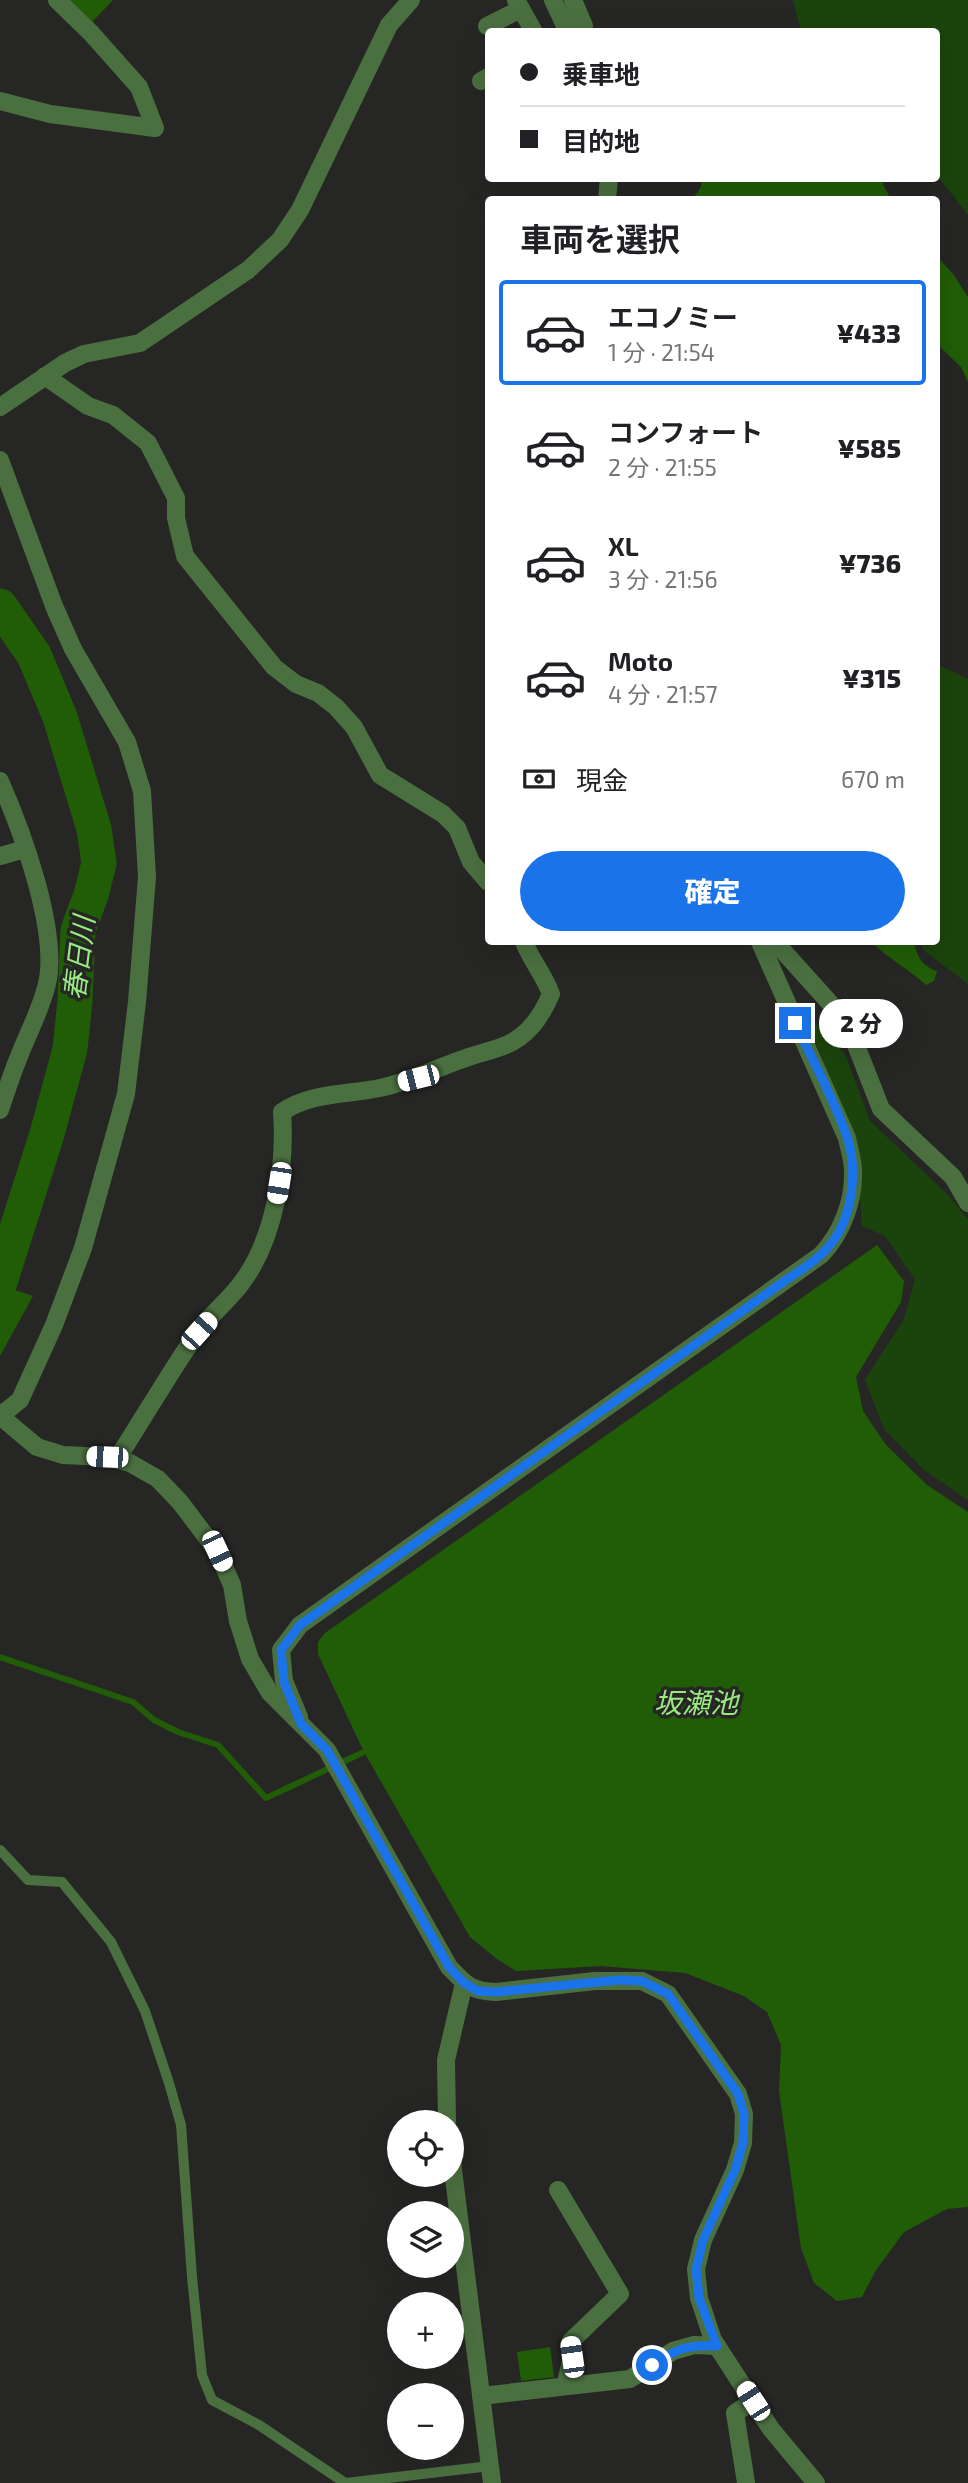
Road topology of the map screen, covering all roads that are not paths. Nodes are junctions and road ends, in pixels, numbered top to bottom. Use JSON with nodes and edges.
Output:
{"nodes":[{"id":1,"x":57,"y":0,"type":"edge"},
{"id":2,"x":411,"y":0,"type":"edge"},
{"id":3,"x":553,"y":0,"type":"edge"},
{"id":4,"x":573,"y":0,"type":"edge"},
{"id":5,"x":519,"y":5,"type":"edge"},
{"id":6,"x":487,"y":26,"type":"dead end"},
{"id":7,"x":532,"y":28,"type":"edge"},
{"id":8,"x":566,"y":28,"type":"edge"},
{"id":9,"x":581,"y":28,"type":"edge"},
{"id":10,"x":0,"y":102,"type":"edge"},
{"id":11,"x":46,"y":376,"type":"junction"},
{"id":12,"x":0,"y":407,"type":"edge"},
{"id":13,"x":0,"y":460,"type":"edge"},
{"id":14,"x":0,"y":781,"type":"edge"},
{"id":15,"x":25,"y":849,"type":"junction"},
{"id":16,"x":0,"y":856,"type":"edge"},
{"id":17,"x":485,"y":878,"type":"edge"},
{"id":18,"x":525,"y":945,"type":"edge"},
{"id":19,"x":761,"y":945,"type":"edge"},
{"id":20,"x":778,"y":945,"type":"edge"},
{"id":21,"x":0,"y":1110,"type":"edge"},
{"id":22,"x":961,"y":1172,"type":"edge"},
{"id":23,"x":968,"y":1203,"type":"edge"},
{"id":24,"x":0,"y":1416,"type":"edge"},
{"id":25,"x":117,"y":1459,"type":"junction"},
{"id":26,"x":301,"y":1724,"type":"junction"},
{"id":27,"x":0,"y":1850,"type":"edge"},
{"id":28,"x":464,"y":1983,"type":"junction"},
{"id":29,"x":446,"y":2110,"type":"edge"},
{"id":30,"x":455,"y":2187,"type":"edge"},
{"id":31,"x":558,"y":2190,"type":"dead end"},
{"id":32,"x":717,"y":2346,"type":"junction"},
{"id":33,"x":565,"y":2386,"type":"junction"},
{"id":34,"x":481,"y":2396,"type":"junction"},
{"id":35,"x":753,"y":2401,"type":"junction"},
{"id":36,"x":491,"y":2475,"type":"edge"},
{"id":37,"x":345,"y":2483,"type":"edge"},
{"id":38,"x":746,"y":2483,"type":"edge"},
{"id":39,"x":816,"y":2483,"type":"edge"}],
"edges":[{"from":1,"to":10,"type":"street"},
{"from":2,"to":11,"type":"street"},
{"from":3,"to":8,"type":"street"},
{"from":4,"to":9,"type":"street"},
{"from":5,"to":6,"type":"street"},
{"from":5,"to":7,"type":"street"},
{"from":11,"to":12,"type":"street"},
{"from":11,"to":17,"type":"street"},
{"from":13,"to":24,"type":"street"},
{"from":14,"to":15,"type":"street"},
{"from":15,"to":16,"type":"street"},
{"from":15,"to":21,"type":"street"},
{"from":18,"to":25,"type":"street"},
{"from":19,"to":26,"type":"street"},
{"from":20,"to":22,"type":"street"},
{"from":22,"to":23,"type":"street"},
{"from":24,"to":25,"type":"street"},
{"from":25,"to":26,"type":"street"},
{"from":26,"to":28,"type":"street"},
{"from":27,"to":37,"type":"lane"},
{"from":28,"to":29,"type":"street"},
{"from":28,"to":32,"type":"street"},
{"from":30,"to":34,"type":"street"},
{"from":31,"to":33,"type":"street"},
{"from":32,"to":33,"type":"street"},
{"from":32,"to":35,"type":"street"},
{"from":33,"to":34,"type":"street"},
{"from":34,"to":36,"type":"street"},
{"from":35,"to":38,"type":"street"},
{"from":35,"to":39,"type":"street"},
{"from":36,"to":37,"type":"lane"}]}
